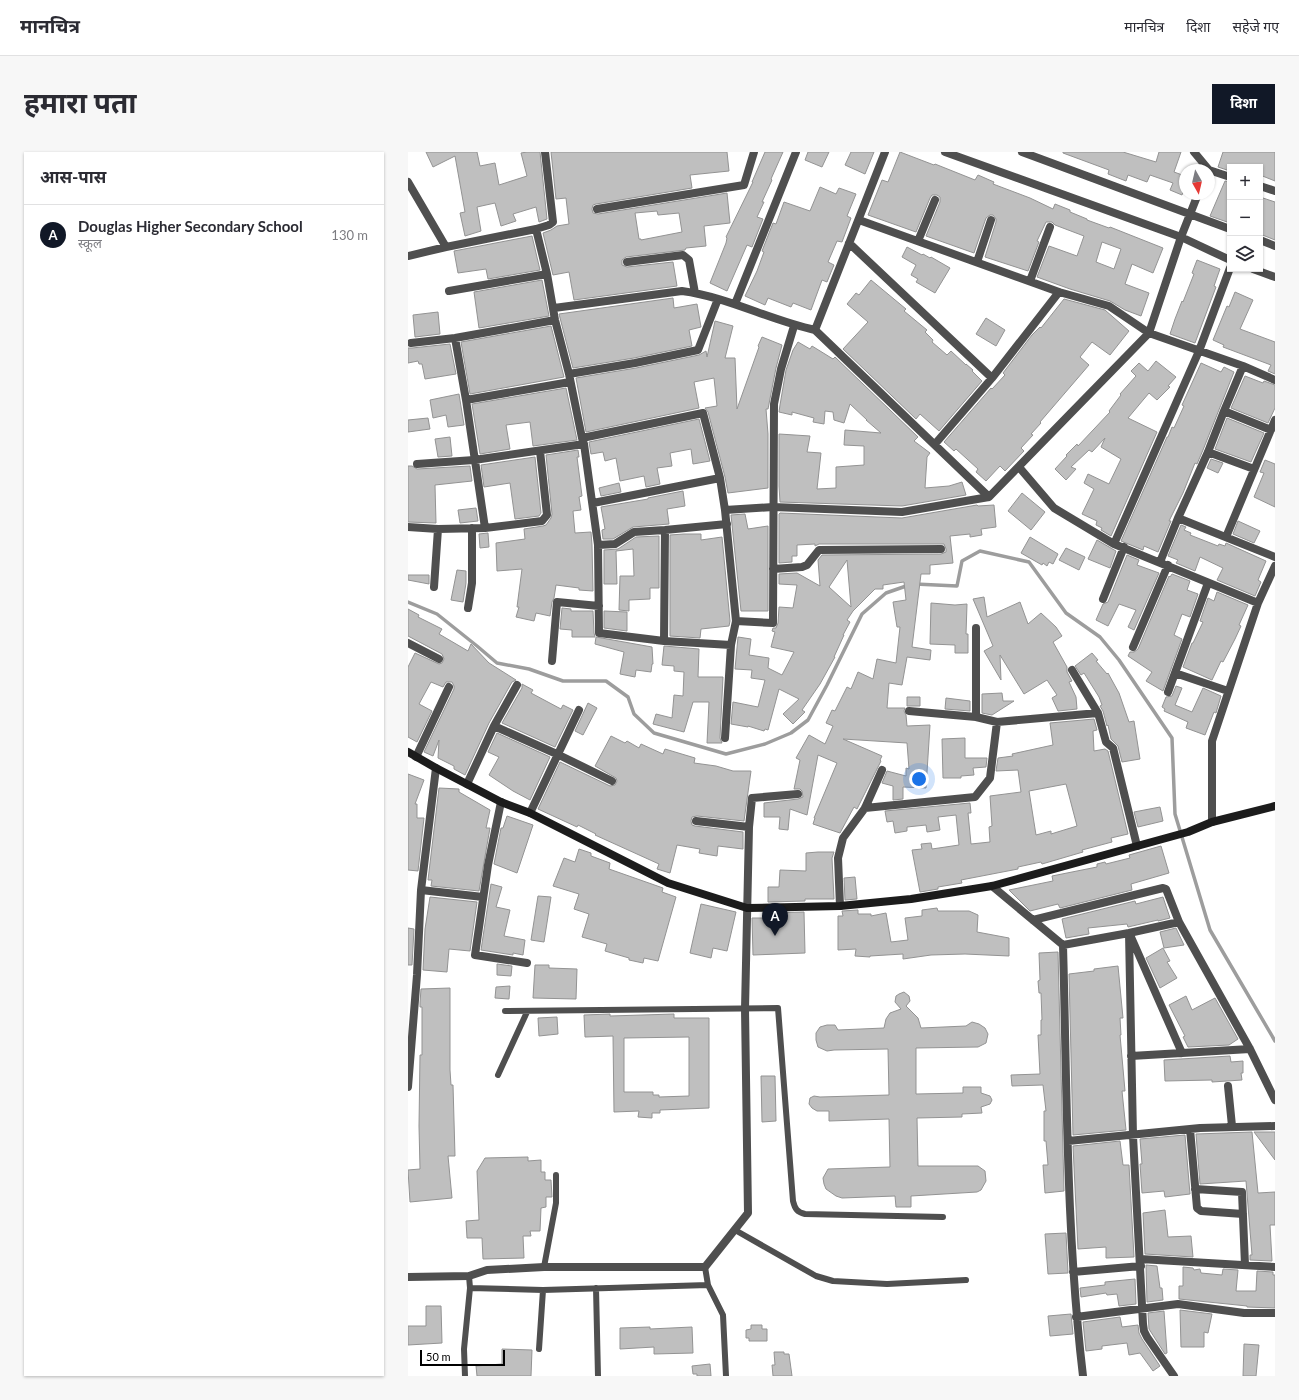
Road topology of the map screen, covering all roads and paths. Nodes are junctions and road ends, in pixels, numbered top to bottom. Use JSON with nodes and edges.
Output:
{"nodes":[{"id":1,"x":545,"y":152,"type":"edge"},
{"id":2,"x":754,"y":152,"type":"edge"},
{"id":3,"x":796,"y":152,"type":"edge"},
{"id":4,"x":885,"y":152,"type":"edge"},
{"id":5,"x":945,"y":152,"type":"edge"},
{"id":6,"x":1022,"y":152,"type":"edge"},
{"id":7,"x":1194,"y":152,"type":"edge"},
{"id":8,"x":1203,"y":164,"type":"edge"},
{"id":9,"x":1215,"y":172,"type":"edge"},
{"id":10,"x":1227,"y":176,"type":"edge"},
{"id":11,"x":408,"y":182,"type":"edge"},
{"id":12,"x":1263,"y":187,"type":"edge"},
{"id":13,"x":1275,"y":191,"type":"edge"},
{"id":14,"x":935,"y":200,"type":"dead end"},
{"id":15,"x":1196,"y":200,"type":"edge"},
{"id":16,"x":596,"y":209,"type":"dead end"},
{"id":17,"x":1190,"y":214,"type":"junction"},
{"id":18,"x":859,"y":220,"type":"junction"},
{"id":19,"x":991,"y":220,"type":"dead end"},
{"id":20,"x":1050,"y":227,"type":"dead end"},
{"id":21,"x":1227,"y":228,"type":"edge"},
{"id":22,"x":536,"y":229,"type":"junction"},
{"id":23,"x":1181,"y":237,"type":"junction"},
{"id":24,"x":918,"y":241,"type":"junction"},
{"id":25,"x":1263,"y":241,"type":"edge"},
{"id":26,"x":849,"y":244,"type":"junction"},
{"id":27,"x":1275,"y":246,"type":"edge"},
{"id":28,"x":446,"y":247,"type":"junction"},
{"id":29,"x":408,"y":256,"type":"edge"},
{"id":30,"x":1227,"y":259,"type":"edge"},
{"id":31,"x":627,"y":262,"type":"dead end"},
{"id":32,"x":976,"y":262,"type":"junction"},
{"id":33,"x":1229,"y":272,"type":"edge"},
{"id":34,"x":1261,"y":272,"type":"edge"},
{"id":35,"x":547,"y":274,"type":"junction"},
{"id":36,"x":1275,"y":277,"type":"edge"},
{"id":37,"x":1030,"y":281,"type":"junction"},
{"id":38,"x":449,"y":291,"type":"dead end"},
{"id":39,"x":1059,"y":292,"type":"junction"},
{"id":40,"x":695,"y":293,"type":"junction"},
{"id":41,"x":718,"y":299,"type":"junction"},
{"id":42,"x":735,"y":304,"type":"junction"},
{"id":43,"x":554,"y":308,"type":"junction"},
{"id":44,"x":556,"y":320,"type":"junction"},
{"id":45,"x":794,"y":326,"type":"junction"},
{"id":46,"x":815,"y":330,"type":"junction"},
{"id":47,"x":1149,"y":333,"type":"junction"},
{"id":48,"x":455,"y":338,"type":"junction"},
{"id":49,"x":411,"y":343,"type":"dead end"},
{"id":50,"x":1199,"y":351,"type":"junction"},
{"id":51,"x":1243,"y":366,"type":"junction"},
{"id":52,"x":570,"y":378,"type":"junction"},
{"id":53,"x":992,"y":378,"type":"junction"},
{"id":54,"x":1275,"y":380,"type":"edge"},
{"id":55,"x":466,"y":400,"type":"junction"},
{"id":56,"x":1224,"y":411,"type":"junction"},
{"id":57,"x":1275,"y":420,"type":"edge"},
{"id":58,"x":1271,"y":430,"type":"junction"},
{"id":59,"x":583,"y":441,"type":"junction"},
{"id":60,"x":935,"y":444,"type":"junction"},
{"id":61,"x":540,"y":451,"type":"junction"},
{"id":62,"x":1208,"y":452,"type":"junction"},
{"id":63,"x":474,"y":460,"type":"junction"},
{"id":64,"x":417,"y":464,"type":"dead end"},
{"id":65,"x":1019,"y":467,"type":"junction"},
{"id":66,"x":1254,"y":469,"type":"junction"},
{"id":67,"x":720,"y":478,"type":"junction"},
{"id":68,"x":989,"y":497,"type":"junction"},
{"id":69,"x":593,"y":503,"type":"junction"},
{"id":70,"x":772,"y":507,"type":"junction"},
{"id":71,"x":725,"y":510,"type":"junction"},
{"id":72,"x":1178,"y":518,"type":"junction"},
{"id":73,"x":727,"y":524,"type":"junction"},
{"id":74,"x":408,"y":527,"type":"edge"},
{"id":75,"x":472,"y":528,"type":"junction"},
{"id":76,"x":485,"y":528,"type":"junction"},
{"id":77,"x":438,"y":529,"type":"junction"},
{"id":78,"x":665,"y":530,"type":"junction"},
{"id":79,"x":1226,"y":537,"type":"junction"},
{"id":80,"x":1114,"y":544,"type":"junction"},
{"id":81,"x":598,"y":545,"type":"junction"},
{"id":82,"x":1124,"y":547,"type":"junction"},
{"id":83,"x":941,"y":549,"type":"dead end"},
{"id":84,"x":1275,"y":556,"type":"edge"},
{"id":85,"x":1164,"y":564,"type":"junction"},
{"id":86,"x":1275,"y":566,"type":"edge"},
{"id":87,"x":772,"y":569,"type":"junction"},
{"id":88,"x":1208,"y":583,"type":"junction"},
{"id":89,"x":434,"y":587,"type":"dead end"},
{"id":90,"x":1103,"y":599,"type":"dead end"},
{"id":91,"x":1258,"y":603,"type":"junction"},
{"id":92,"x":599,"y":606,"type":"junction"},
{"id":93,"x":468,"y":608,"type":"dead end"},
{"id":94,"x":736,"y":621,"type":"junction"},
{"id":95,"x":976,"y":628,"type":"dead end"},
{"id":96,"x":664,"y":641,"type":"junction"},
{"id":97,"x":408,"y":643,"type":"edge"},
{"id":98,"x":731,"y":645,"type":"junction"},
{"id":99,"x":1133,"y":647,"type":"dead end"},
{"id":100,"x":439,"y":659,"type":"dead end"},
{"id":101,"x":552,"y":661,"type":"dead end"},
{"id":102,"x":1072,"y":670,"type":"dead end"},
{"id":103,"x":1175,"y":673,"type":"junction"},
{"id":104,"x":517,"y":686,"type":"dead end"},
{"id":105,"x":449,"y":687,"type":"dead end"},
{"id":106,"x":1228,"y":691,"type":"junction"},
{"id":107,"x":1168,"y":692,"type":"dead end"},
{"id":108,"x":579,"y":710,"type":"dead end"},
{"id":109,"x":909,"y":711,"type":"dead end"},
{"id":110,"x":1098,"y":713,"type":"junction"},
{"id":111,"x":976,"y":717,"type":"junction"},
{"id":112,"x":997,"y":722,"type":"junction"},
{"id":113,"x":494,"y":726,"type":"junction"},
{"id":114,"x":725,"y":738,"type":"dead end"},
{"id":115,"x":408,"y":752,"type":"edge"},
{"id":116,"x":559,"y":755,"type":"junction"},
{"id":117,"x":416,"y":756,"type":"junction"},
{"id":118,"x":436,"y":768,"type":"junction"},
{"id":119,"x":882,"y":770,"type":"dead end"},
{"id":120,"x":612,"y":781,"type":"dead end"},
{"id":121,"x":467,"y":784,"type":"junction"},
{"id":122,"x":798,"y":794,"type":"dead end"},
{"id":123,"x":502,"y":802,"type":"junction"},
{"id":124,"x":1275,"y":806,"type":"edge"},
{"id":125,"x":865,"y":808,"type":"junction"},
{"id":126,"x":530,"y":813,"type":"junction"},
{"id":127,"x":696,"y":821,"type":"dead end"},
{"id":128,"x":1212,"y":822,"type":"junction"},
{"id":129,"x":749,"y":828,"type":"junction"},
{"id":130,"x":1137,"y":846,"type":"junction"},
{"id":131,"x":992,"y":886,"type":"junction"},
{"id":132,"x":421,"y":890,"type":"junction"},
{"id":133,"x":483,"y":897,"type":"junction"},
{"id":134,"x":840,"y":906,"type":"junction"},
{"id":135,"x":747,"y":908,"type":"junction"},
{"id":136,"x":1033,"y":920,"type":"junction"},
{"id":137,"x":1179,"y":922,"type":"junction"},
{"id":138,"x":1129,"y":933,"type":"junction"},
{"id":139,"x":1063,"y":945,"type":"junction"},
{"id":140,"x":527,"y":963,"type":"dead end"},
{"id":141,"x":408,"y":974,"type":"edge"},
{"id":142,"x":417,"y":975,"type":"junction"},
{"id":143,"x":745,"y":1009,"type":"junction"},
{"id":144,"x":505,"y":1011,"type":"dead end"},
{"id":145,"x":527,"y":1012,"type":"junction"},
{"id":146,"x":1250,"y":1048,"type":"junction"},
{"id":147,"x":1182,"y":1053,"type":"junction"},
{"id":148,"x":1131,"y":1056,"type":"junction"},
{"id":149,"x":498,"y":1075,"type":"dead end"},
{"id":150,"x":1228,"y":1086,"type":"dead end"},
{"id":151,"x":408,"y":1087,"type":"edge"},
{"id":152,"x":1275,"y":1100,"type":"edge"},
{"id":153,"x":1232,"y":1126,"type":"junction"},
{"id":154,"x":1275,"y":1126,"type":"edge"},
{"id":155,"x":1190,"y":1129,"type":"junction"},
{"id":156,"x":1133,"y":1136,"type":"junction"},
{"id":157,"x":1068,"y":1140,"type":"junction"},
{"id":158,"x":556,"y":1175,"type":"dead end"},
{"id":159,"x":1195,"y":1189,"type":"junction"},
{"id":160,"x":1244,"y":1214,"type":"junction"},
{"id":161,"x":942,"y":1217,"type":"dead end"},
{"id":162,"x":735,"y":1230,"type":"junction"},
{"id":163,"x":1141,"y":1262,"type":"junction"},
{"id":164,"x":1245,"y":1265,"type":"junction"},
{"id":165,"x":544,"y":1267,"type":"junction"},
{"id":166,"x":705,"y":1267,"type":"junction"},
{"id":167,"x":1275,"y":1267,"type":"edge"},
{"id":168,"x":1073,"y":1272,"type":"junction"},
{"id":169,"x":469,"y":1276,"type":"junction"},
{"id":170,"x":408,"y":1277,"type":"edge"},
{"id":171,"x":966,"y":1280,"type":"dead end"},
{"id":172,"x":708,"y":1285,"type":"junction"},
{"id":173,"x":470,"y":1288,"type":"junction"},
{"id":174,"x":596,"y":1288,"type":"junction"},
{"id":175,"x":543,"y":1290,"type":"junction"},
{"id":176,"x":1142,"y":1310,"type":"junction"},
{"id":177,"x":1275,"y":1313,"type":"edge"},
{"id":178,"x":1076,"y":1317,"type":"junction"},
{"id":179,"x":539,"y":1349,"type":"dead end"},
{"id":180,"x":465,"y":1376,"type":"edge"},
{"id":181,"x":598,"y":1376,"type":"edge"},
{"id":182,"x":726,"y":1376,"type":"edge"},
{"id":183,"x":1082,"y":1376,"type":"edge"},
{"id":184,"x":1174,"y":1376,"type":"edge"}],
"edges":[{"from":1,"to":22,"type":"street"},
{"from":2,"to":16,"type":"street"},
{"from":3,"to":42,"type":"street"},
{"from":4,"to":18,"type":"street"},
{"from":5,"to":23,"type":"street"},
{"from":6,"to":17,"type":"street"},
{"from":7,"to":8,"type":"street"},
{"from":9,"to":10,"type":"street"},
{"from":11,"to":28,"type":"street"},
{"from":12,"to":13,"type":"street"},
{"from":14,"to":24,"type":"street"},
{"from":15,"to":17,"type":"street"},
{"from":17,"to":21,"type":"street"},
{"from":17,"to":23,"type":"street"},
{"from":18,"to":24,"type":"street"},
{"from":18,"to":26,"type":"street"},
{"from":19,"to":32,"type":"street"},
{"from":20,"to":37,"type":"street"},
{"from":22,"to":28,"type":"street"},
{"from":22,"to":35,"type":"street"},
{"from":23,"to":30,"type":"street"},
{"from":23,"to":47,"type":"street"},
{"from":24,"to":32,"type":"street"},
{"from":25,"to":27,"type":"street"},
{"from":26,"to":46,"type":"street"},
{"from":26,"to":53,"type":"street"},
{"from":28,"to":29,"type":"street"},
{"from":31,"to":40,"type":"street"},
{"from":32,"to":37,"type":"street"},
{"from":33,"to":50,"type":"street"},
{"from":34,"to":36,"type":"street"},
{"from":35,"to":38,"type":"street"},
{"from":35,"to":43,"type":"street"},
{"from":37,"to":39,"type":"street"},
{"from":39,"to":47,"type":"street"},
{"from":39,"to":53,"type":"street"},
{"from":40,"to":41,"type":"street"},
{"from":40,"to":43,"type":"street"},
{"from":41,"to":42,"type":"street"},
{"from":41,"to":52,"type":"street"},
{"from":42,"to":45,"type":"street"},
{"from":43,"to":44,"type":"street"},
{"from":44,"to":48,"type":"street"},
{"from":44,"to":52,"type":"street"},
{"from":45,"to":46,"type":"street"},
{"from":45,"to":70,"type":"street"},
{"from":46,"to":60,"type":"street"},
{"from":47,"to":50,"type":"street"},
{"from":47,"to":65,"type":"street"},
{"from":48,"to":49,"type":"street"},
{"from":48,"to":55,"type":"street"},
{"from":50,"to":51,"type":"street"},
{"from":50,"to":80,"type":"street"},
{"from":51,"to":54,"type":"street"},
{"from":51,"to":56,"type":"street"},
{"from":52,"to":55,"type":"street"},
{"from":52,"to":59,"type":"street"},
{"from":53,"to":60,"type":"street"},
{"from":55,"to":63,"type":"street"},
{"from":56,"to":58,"type":"street"},
{"from":56,"to":62,"type":"street"},
{"from":57,"to":58,"type":"street"},
{"from":58,"to":66,"type":"street"},
{"from":59,"to":61,"type":"street"},
{"from":59,"to":67,"type":"street"},
{"from":59,"to":69,"type":"street"},
{"from":60,"to":68,"type":"street"},
{"from":61,"to":63,"type":"street"},
{"from":61,"to":76,"type":"street"},
{"from":62,"to":66,"type":"street"},
{"from":62,"to":72,"type":"street"},
{"from":63,"to":64,"type":"street"},
{"from":63,"to":76,"type":"street"},
{"from":65,"to":68,"type":"street"},
{"from":65,"to":80,"type":"street"},
{"from":66,"to":79,"type":"street"},
{"from":67,"to":69,"type":"street"},
{"from":67,"to":71,"type":"street"},
{"from":68,"to":70,"type":"street"},
{"from":69,"to":81,"type":"street"},
{"from":70,"to":71,"type":"street"},
{"from":70,"to":87,"type":"street"},
{"from":71,"to":73,"type":"street"},
{"from":72,"to":79,"type":"street"},
{"from":72,"to":85,"type":"street"},
{"from":73,"to":78,"type":"street"},
{"from":73,"to":94,"type":"street"},
{"from":74,"to":77,"type":"street"},
{"from":75,"to":76,"type":"street"},
{"from":75,"to":77,"type":"street"},
{"from":75,"to":93,"type":"street"},
{"from":77,"to":89,"type":"street"},
{"from":78,"to":81,"type":"street"},
{"from":78,"to":96,"type":"street"},
{"from":79,"to":84,"type":"street"},
{"from":80,"to":82,"type":"street"},
{"from":81,"to":92,"type":"street"},
{"from":82,"to":85,"type":"street"},
{"from":82,"to":90,"type":"street"},
{"from":83,"to":87,"type":"street"},
{"from":85,"to":88,"type":"street"},
{"from":85,"to":99,"type":"street"},
{"from":86,"to":91,"type":"street"},
{"from":87,"to":94,"type":"street"},
{"from":88,"to":91,"type":"street"},
{"from":88,"to":103,"type":"street"},
{"from":91,"to":106,"type":"street"},
{"from":92,"to":96,"type":"street"},
{"from":92,"to":101,"type":"street"},
{"from":94,"to":98,"type":"street"},
{"from":95,"to":111,"type":"street"},
{"from":96,"to":98,"type":"street"},
{"from":97,"to":100,"type":"street"},
{"from":98,"to":114,"type":"street"},
{"from":102,"to":110,"type":"street"},
{"from":103,"to":106,"type":"street"},
{"from":103,"to":107,"type":"street"},
{"from":104,"to":113,"type":"street"},
{"from":105,"to":117,"type":"street"},
{"from":106,"to":128,"type":"street"},
{"from":108,"to":116,"type":"street"},
{"from":109,"to":111,"type":"street"},
{"from":110,"to":112,"type":"street"},
{"from":110,"to":130,"type":"street"},
{"from":111,"to":112,"type":"street"},
{"from":112,"to":125,"type":"street"},
{"from":113,"to":116,"type":"street"},
{"from":113,"to":121,"type":"street"},
{"from":115,"to":117,"type":"street"},
{"from":116,"to":120,"type":"street"},
{"from":116,"to":126,"type":"street"},
{"from":117,"to":118,"type":"street"},
{"from":118,"to":121,"type":"street"},
{"from":118,"to":132,"type":"street"},
{"from":119,"to":125,"type":"street"},
{"from":121,"to":123,"type":"street"},
{"from":122,"to":129,"type":"street"},
{"from":123,"to":126,"type":"street"},
{"from":123,"to":133,"type":"street"},
{"from":124,"to":128,"type":"street"},
{"from":125,"to":134,"type":"street"},
{"from":126,"to":135,"type":"street"},
{"from":127,"to":129,"type":"street"},
{"from":128,"to":130,"type":"street"},
{"from":129,"to":135,"type":"street"},
{"from":130,"to":131,"type":"street"},
{"from":131,"to":134,"type":"street"},
{"from":131,"to":136,"type":"street"},
{"from":132,"to":133,"type":"street"},
{"from":132,"to":142,"type":"street"},
{"from":133,"to":140,"type":"street"},
{"from":134,"to":135,"type":"street"},
{"from":135,"to":143,"type":"street"},
{"from":136,"to":137,"type":"street"},
{"from":136,"to":139,"type":"street"},
{"from":137,"to":138,"type":"street"},
{"from":137,"to":146,"type":"street"},
{"from":138,"to":139,"type":"street"},
{"from":138,"to":147,"type":"street"},
{"from":138,"to":148,"type":"street"},
{"from":139,"to":157,"type":"street"},
{"from":141,"to":142,"type":"street"},
{"from":142,"to":151,"type":"street"},
{"from":143,"to":145,"type":"lane"},
{"from":143,"to":161,"type":"lane"},
{"from":143,"to":162,"type":"street"},
{"from":144,"to":145,"type":"lane"},
{"from":145,"to":149,"type":"lane"},
{"from":146,"to":147,"type":"street"},
{"from":146,"to":152,"type":"street"},
{"from":147,"to":148,"type":"street"},
{"from":148,"to":156,"type":"street"},
{"from":150,"to":153,"type":"street"},
{"from":153,"to":154,"type":"street"},
{"from":153,"to":155,"type":"street"},
{"from":155,"to":156,"type":"street"},
{"from":155,"to":159,"type":"street"},
{"from":156,"to":157,"type":"street"},
{"from":156,"to":163,"type":"street"},
{"from":157,"to":168,"type":"street"},
{"from":158,"to":165,"type":"lane"},
{"from":159,"to":160,"type":"street"},
{"from":159,"to":160,"type":"street"},
{"from":160,"to":164,"type":"street"},
{"from":162,"to":166,"type":"street"},
{"from":162,"to":171,"type":"lane"},
{"from":163,"to":164,"type":"street"},
{"from":163,"to":168,"type":"street"},
{"from":163,"to":176,"type":"street"},
{"from":164,"to":167,"type":"street"},
{"from":165,"to":166,"type":"street"},
{"from":165,"to":169,"type":"street"},
{"from":166,"to":172,"type":"lane"},
{"from":168,"to":178,"type":"street"},
{"from":169,"to":170,"type":"street"},
{"from":169,"to":173,"type":"lane"},
{"from":172,"to":174,"type":"lane"},
{"from":172,"to":182,"type":"lane"},
{"from":173,"to":175,"type":"lane"},
{"from":173,"to":180,"type":"lane"},
{"from":174,"to":175,"type":"lane"},
{"from":174,"to":181,"type":"lane"},
{"from":175,"to":179,"type":"lane"},
{"from":176,"to":177,"type":"street"},
{"from":176,"to":178,"type":"street"},
{"from":176,"to":184,"type":"street"},
{"from":178,"to":183,"type":"street"}]}
